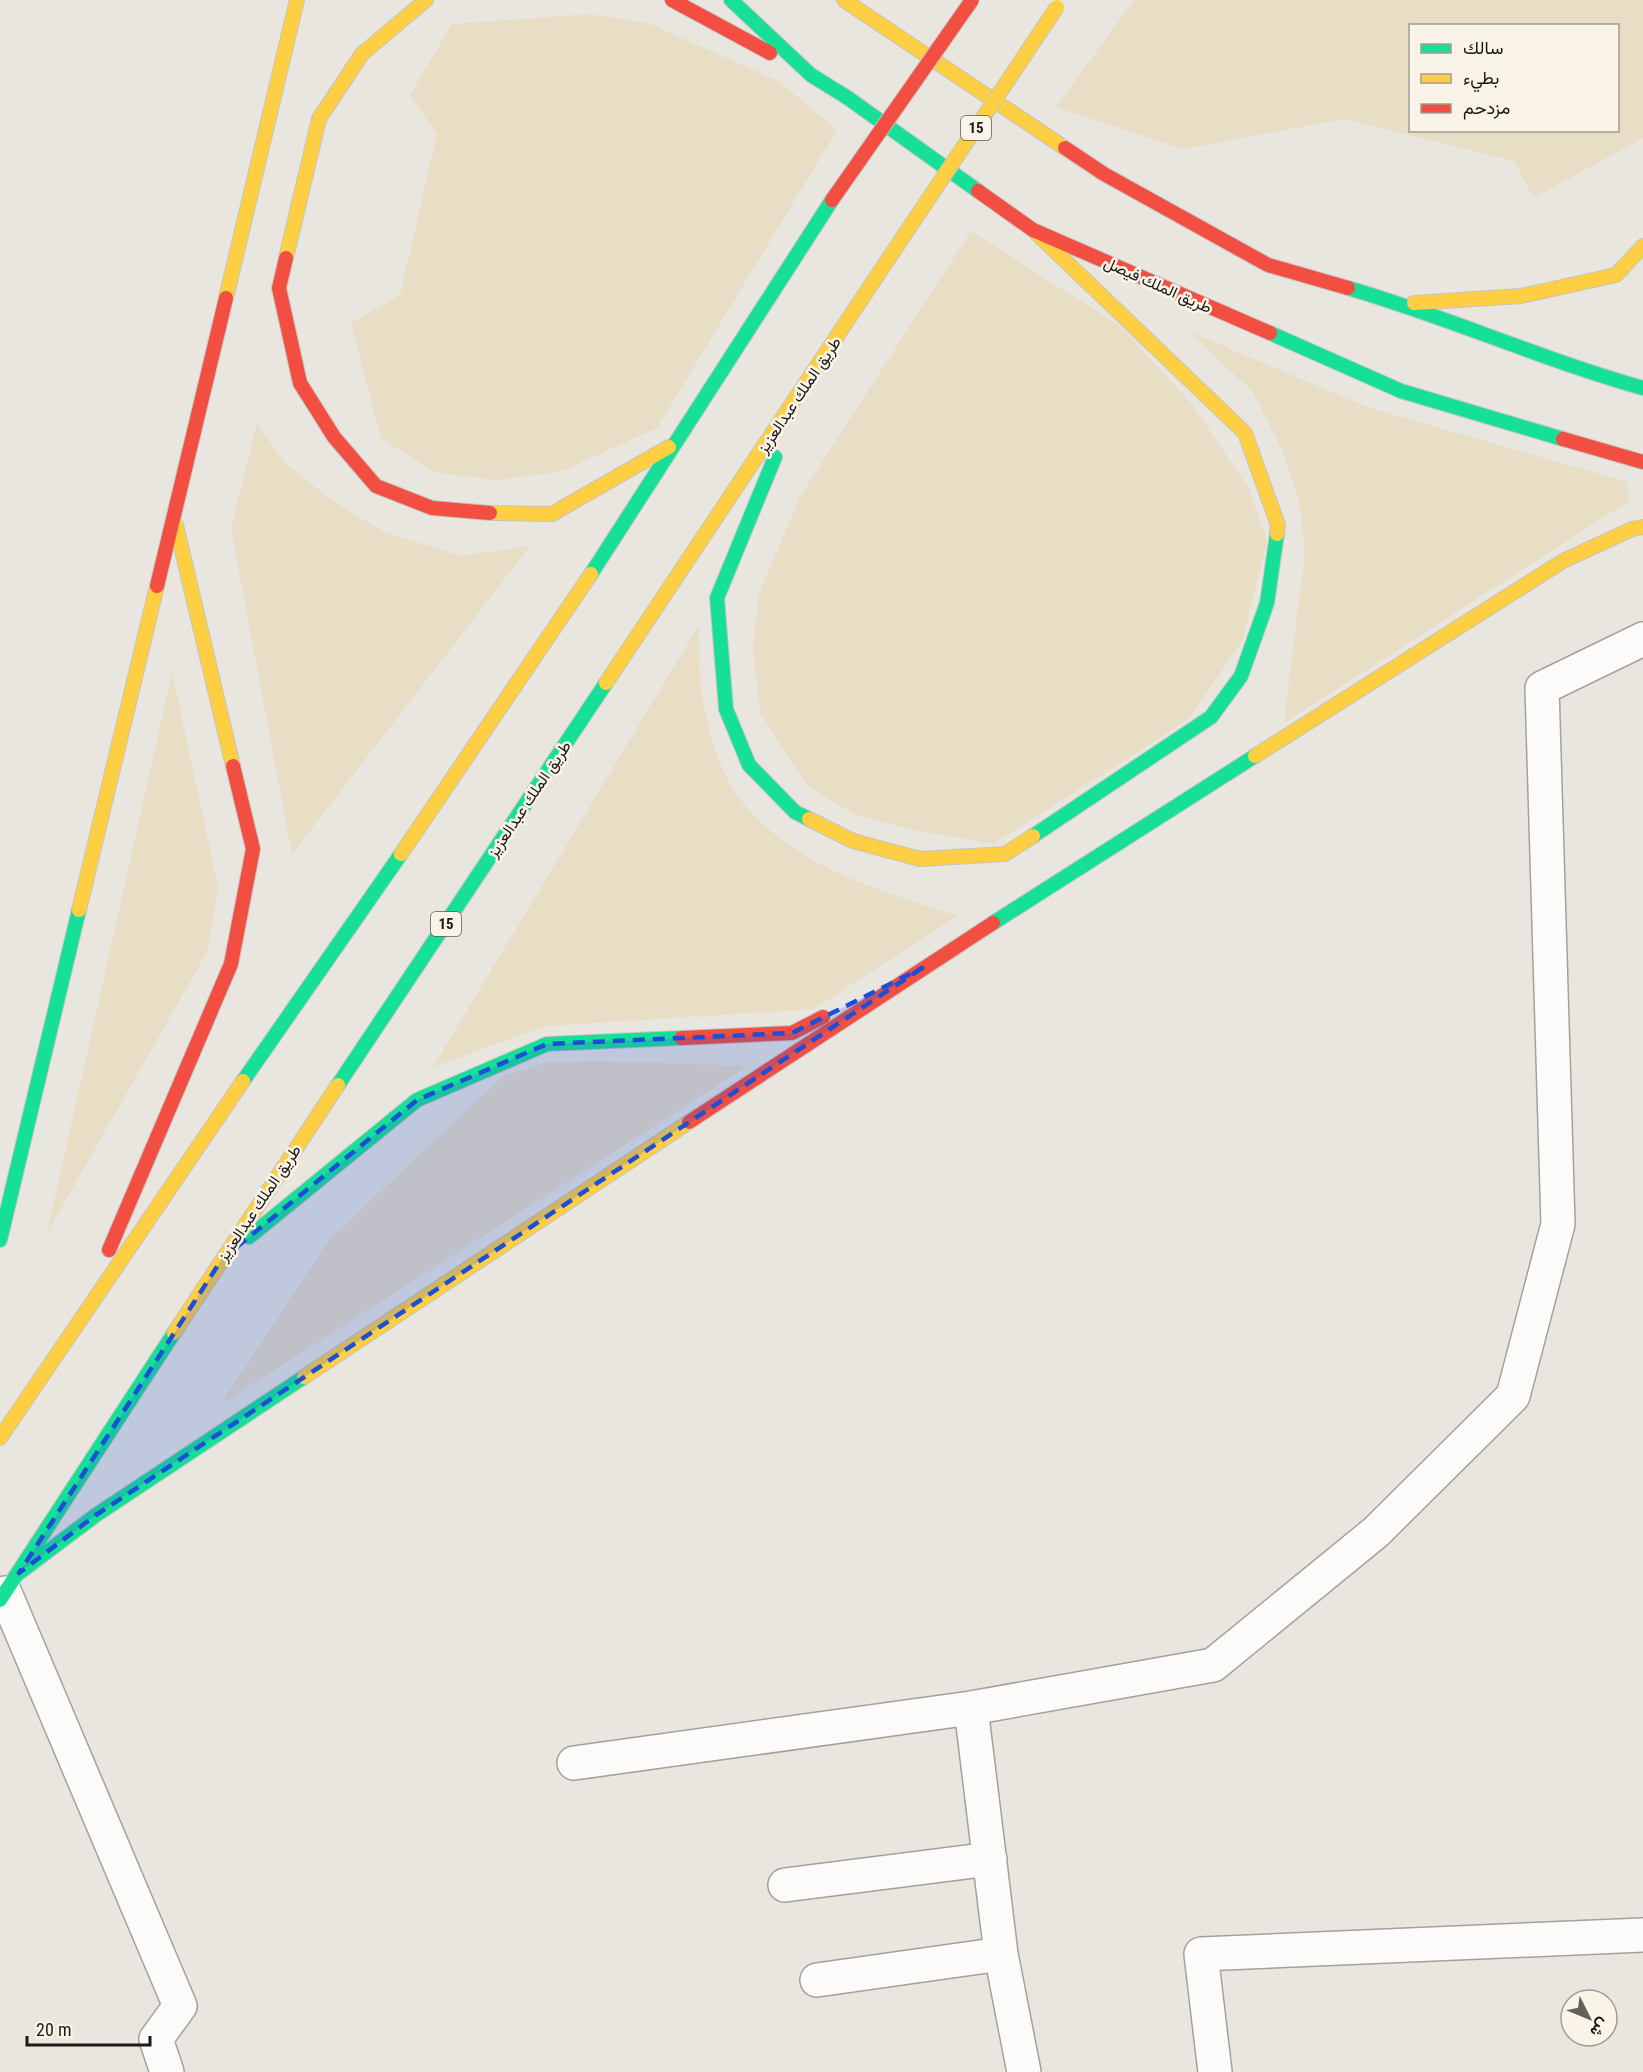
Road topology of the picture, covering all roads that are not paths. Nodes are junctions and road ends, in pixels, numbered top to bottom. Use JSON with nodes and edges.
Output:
{"nodes":[{"id":1,"x":297,"y":0,"type":"edge"},
{"id":2,"x":426,"y":0,"type":"edge"},
{"id":3,"x":672,"y":0,"type":"edge"},
{"id":4,"x":731,"y":0,"type":"edge"},
{"id":5,"x":844,"y":0,"type":"edge"},
{"id":6,"x":972,"y":0,"type":"edge"},
{"id":7,"x":1059,"y":3,"type":"edge"},
{"id":8,"x":810,"y":75,"type":"junction"},
{"id":9,"x":1033,"y":230,"type":"junction"},
{"id":10,"x":1643,"y":246,"type":"edge"},
{"id":11,"x":1402,"y":304,"type":"junction"},
{"id":12,"x":1643,"y":388,"type":"edge"},
{"id":13,"x":803,"y":389,"type":"junction"},
{"id":14,"x":673,"y":445,"type":"junction"},
{"id":15,"x":1643,"y":462,"type":"edge"},
{"id":16,"x":175,"y":520,"type":"junction"},
{"id":17,"x":1643,"y":527,"type":"edge"},
{"id":18,"x":1643,"y":639,"type":"edge"},
{"id":19,"x":922,"y":968,"type":"junction"},
{"id":20,"x":0,"y":1240,"type":"edge"},
{"id":21,"x":222,"y":1259,"type":"junction"},
{"id":22,"x":82,"y":1314,"type":"junction"},
{"id":23,"x":0,"y":1438,"type":"edge"},
{"id":24,"x":8,"y":1589,"type":"edge"},
{"id":25,"x":971,"y":1708,"type":"junction"},
{"id":26,"x":574,"y":1763,"type":"dead end"},
{"id":27,"x":990,"y":1858,"type":"junction"},
{"id":28,"x":785,"y":1885,"type":"dead end"},
{"id":29,"x":1643,"y":1935,"type":"edge"},
{"id":30,"x":1001,"y":1954,"type":"junction"},
{"id":31,"x":817,"y":1980,"type":"dead end"},
{"id":32,"x":167,"y":2072,"type":"edge"},
{"id":33,"x":1024,"y":2072,"type":"edge"},
{"id":34,"x":1215,"y":2072,"type":"edge"}],
"edges":[{"from":1,"to":16,"type":"highway"},
{"from":2,"to":14,"type":"highway"},
{"from":3,"to":8,"type":"highway"},
{"from":4,"to":8,"type":"highway","name":"طريق الملك فيصل"},
{"from":5,"to":11,"type":"highway"},
{"from":6,"to":14,"type":"highway","bridge":true},
{"from":7,"to":13,"type":"highway","name":"طريق الملك عبدالعزيز","number":"15","bridge":true},
{"from":8,"to":9,"type":"highway","name":"طريق الملك فيصل"},
{"from":9,"to":13,"type":"highway"},
{"from":9,"to":15,"type":"highway","name":"طريق الملك فيصل"},
{"from":10,"to":11,"type":"highway"},
{"from":11,"to":12,"type":"highway"},
{"from":13,"to":21,"type":"highway","name":"طريق الملك عبدالعزيز","number":"15"},
{"from":14,"to":22,"type":"highway"},
{"from":16,"to":20,"type":"highway"},
{"from":16,"to":22,"type":"highway"},
{"from":17,"to":19,"type":"highway"},
{"from":18,"to":25,"type":"street"},
{"from":19,"to":21,"type":"highway"},
{"from":19,"to":24,"type":"highway"},
{"from":21,"to":24,"type":"highway","name":"طريق الملك عبدالعزيز","number":"15"},
{"from":22,"to":23,"type":"highway"},
{"from":24,"to":32,"type":"street"},
{"from":25,"to":26,"type":"street"},
{"from":25,"to":27,"type":"street"},
{"from":27,"to":28,"type":"street"},
{"from":27,"to":30,"type":"street"},
{"from":29,"to":34,"type":"street"},
{"from":30,"to":31,"type":"street"},
{"from":30,"to":33,"type":"street"}]}
